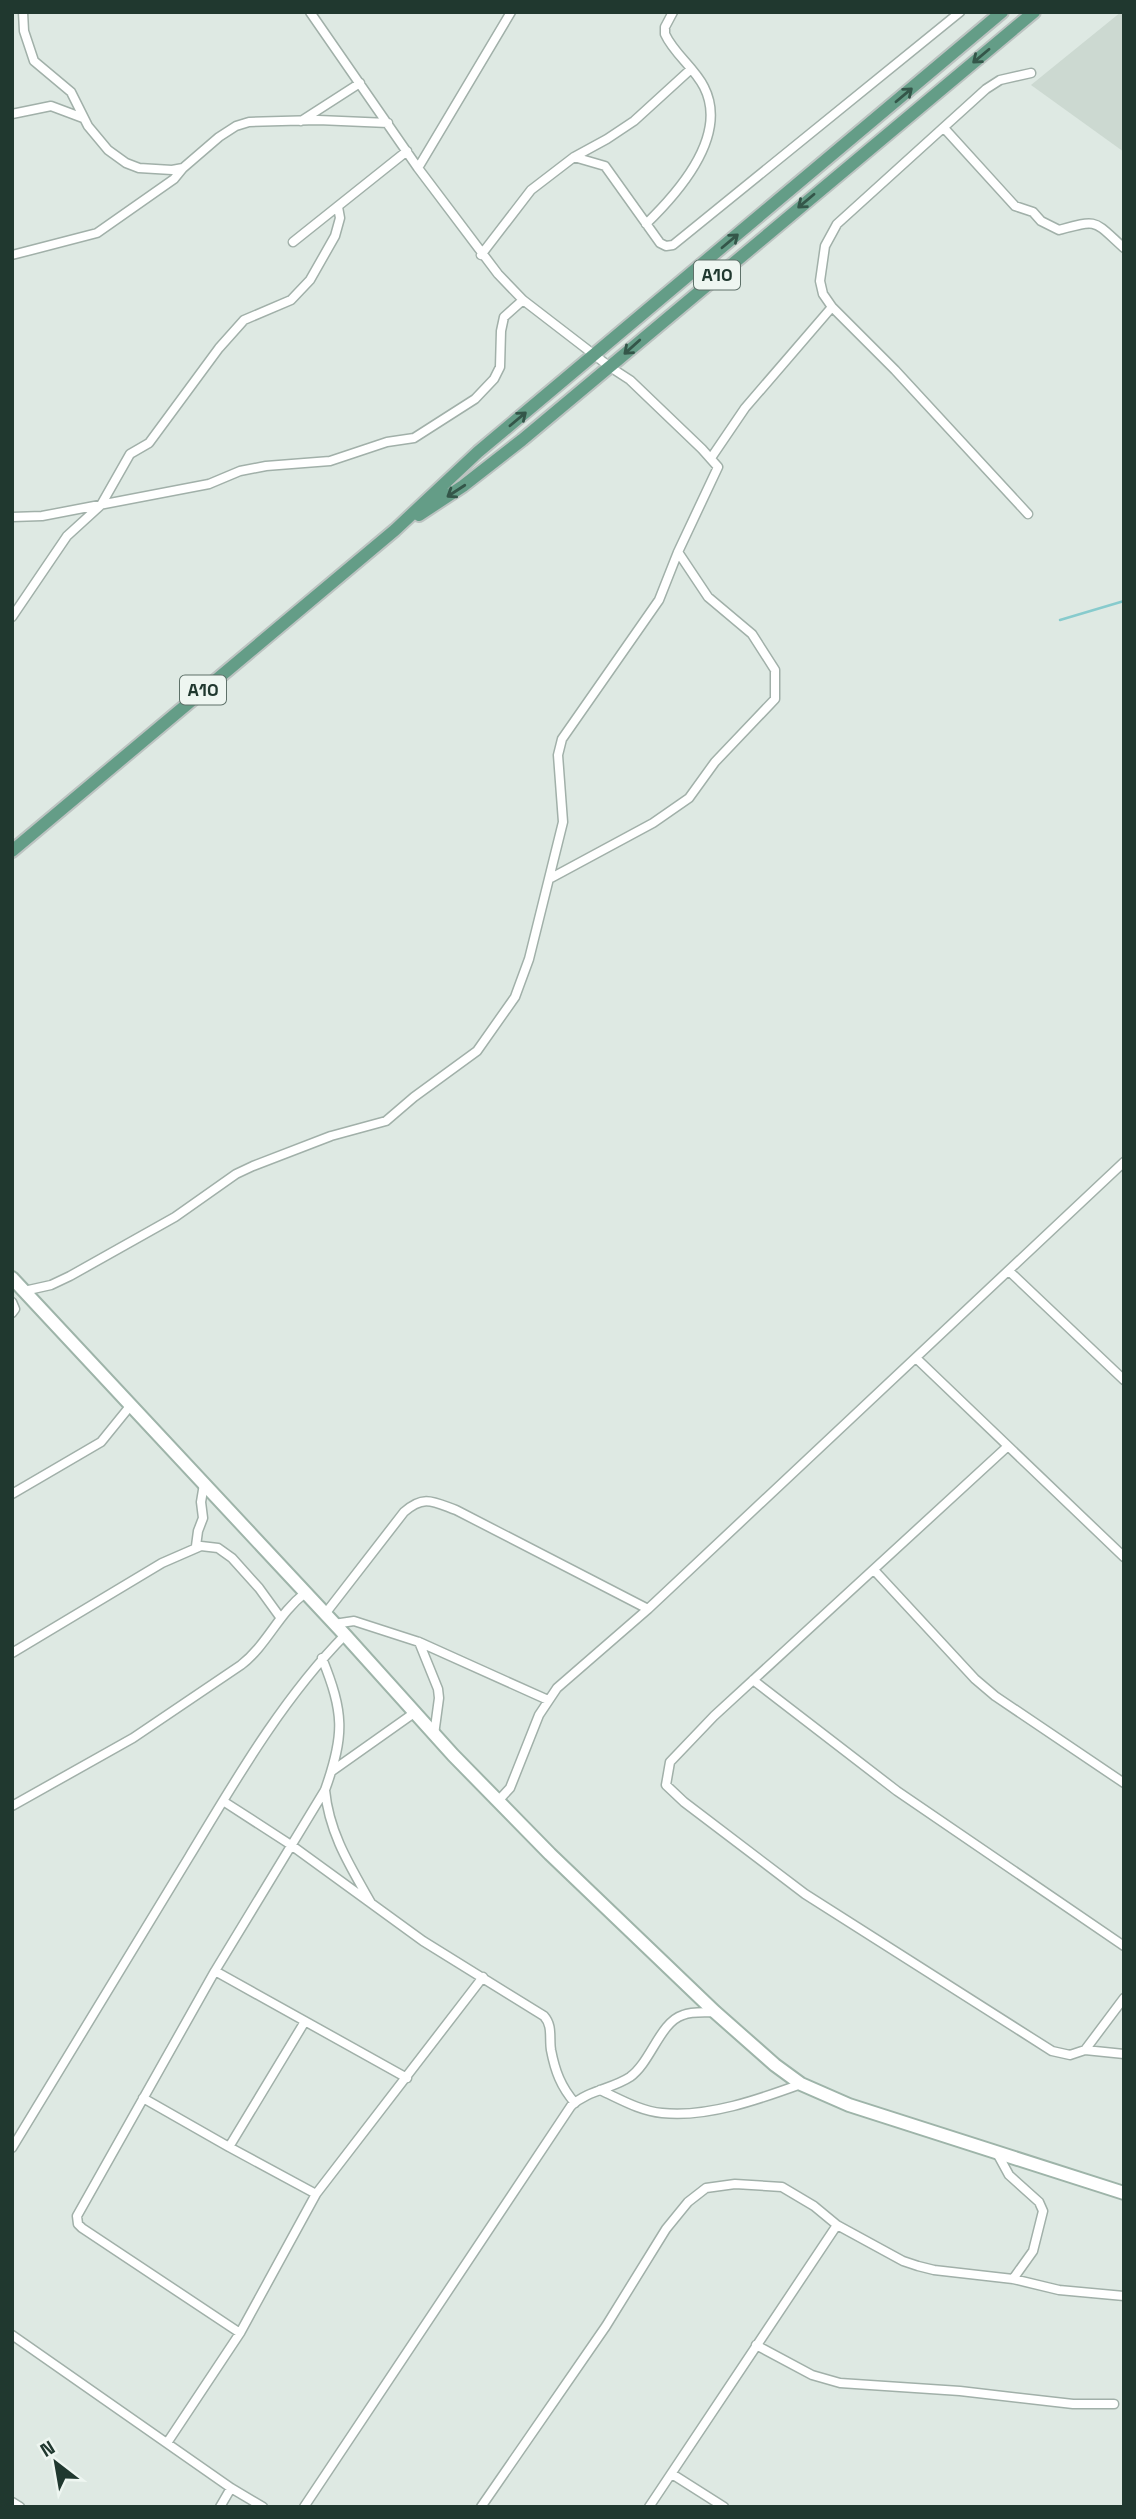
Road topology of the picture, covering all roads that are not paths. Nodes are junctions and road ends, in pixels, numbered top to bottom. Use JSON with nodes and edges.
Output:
{"nodes":[{"id":1,"x":23,"y":12,"type":"edge"},
{"id":2,"x":310,"y":12,"type":"edge"},
{"id":3,"x":511,"y":12,"type":"edge"},
{"id":4,"x":673,"y":12,"type":"edge"},
{"id":5,"x":960,"y":12,"type":"edge"},
{"id":6,"x":1002,"y":12,"type":"edge"},
{"id":7,"x":1034,"y":12,"type":"edge"},
{"id":8,"x":691,"y":69,"type":"junction"},
{"id":9,"x":1031,"y":73,"type":"dead end"},
{"id":10,"x":360,"y":83,"type":"junction"},
{"id":11,"x":12,"y":114,"type":"edge"},
{"id":12,"x":83,"y":118,"type":"junction"},
{"id":13,"x":299,"y":122,"type":"junction"},
{"id":14,"x":388,"y":124,"type":"junction"},
{"id":15,"x":944,"y":128,"type":"junction"},
{"id":16,"x":407,"y":151,"type":"junction"},
{"id":17,"x":575,"y":157,"type":"junction"},
{"id":18,"x":183,"y":168,"type":"junction"},
{"id":19,"x":418,"y":168,"type":"junction"},
{"id":20,"x":338,"y":207,"type":"junction"},
{"id":21,"x":646,"y":223,"type":"junction"},
{"id":22,"x":293,"y":242,"type":"dead end"},
{"id":23,"x":1124,"y":248,"type":"edge"},
{"id":24,"x":12,"y":255,"type":"edge"},
{"id":25,"x":481,"y":255,"type":"junction"},
{"id":26,"x":523,"y":300,"type":"junction"},
{"id":27,"x":832,"y":307,"type":"junction"},
{"id":28,"x":594,"y":355,"type":"junction"},
{"id":29,"x":610,"y":368,"type":"junction"},
{"id":30,"x":711,"y":458,"type":"junction"},
{"id":31,"x":101,"y":505,"type":"junction"},
{"id":32,"x":1028,"y":514,"type":"dead end"},
{"id":33,"x":12,"y":517,"type":"edge"},
{"id":34,"x":395,"y":530,"type":"junction"},
{"id":35,"x":678,"y":552,"type":"junction"},
{"id":36,"x":12,"y":617,"type":"edge"},
{"id":37,"x":12,"y":851,"type":"edge"},
{"id":38,"x":551,"y":878,"type":"junction"},
{"id":39,"x":1124,"y":1162,"type":"edge"},
{"id":40,"x":1009,"y":1270,"type":"junction"},
{"id":41,"x":12,"y":1278,"type":"edge"},
{"id":42,"x":24,"y":1291,"type":"junction"},
{"id":43,"x":12,"y":1302,"type":"edge"},
{"id":44,"x":12,"y":1313,"type":"edge"},
{"id":45,"x":916,"y":1358,"type":"junction"},
{"id":46,"x":1124,"y":1380,"type":"edge"},
{"id":47,"x":131,"y":1405,"type":"junction"},
{"id":48,"x":1009,"y":1447,"type":"junction"},
{"id":49,"x":204,"y":1484,"type":"junction"},
{"id":50,"x":12,"y":1494,"type":"edge"},
{"id":51,"x":196,"y":1546,"type":"junction"},
{"id":52,"x":1124,"y":1557,"type":"edge"},
{"id":53,"x":874,"y":1570,"type":"junction"},
{"id":54,"x":305,"y":1593,"type":"junction"},
{"id":55,"x":648,"y":1609,"type":"junction"},
{"id":56,"x":280,"y":1617,"type":"junction"},
{"id":57,"x":330,"y":1619,"type":"junction"},
{"id":58,"x":345,"y":1635,"type":"junction"},
{"id":59,"x":419,"y":1642,"type":"junction"},
{"id":60,"x":12,"y":1653,"type":"edge"},
{"id":61,"x":321,"y":1658,"type":"junction"},
{"id":62,"x":753,"y":1680,"type":"junction"},
{"id":63,"x":548,"y":1700,"type":"junction"},
{"id":64,"x":414,"y":1713,"type":"junction"},
{"id":65,"x":434,"y":1735,"type":"junction"},
{"id":66,"x":332,"y":1771,"type":"junction"},
{"id":67,"x":1124,"y":1783,"type":"edge"},
{"id":68,"x":325,"y":1790,"type":"junction"},
{"id":69,"x":223,"y":1801,"type":"junction"},
{"id":70,"x":498,"y":1801,"type":"junction"},
{"id":71,"x":12,"y":1806,"type":"edge"},
{"id":72,"x":291,"y":1845,"type":"junction"},
{"id":73,"x":373,"y":1906,"type":"junction"},
{"id":74,"x":1124,"y":1945,"type":"edge"},
{"id":75,"x":215,"y":1971,"type":"junction"},
{"id":76,"x":483,"y":1977,"type":"junction"},
{"id":77,"x":1124,"y":1998,"type":"edge"},
{"id":78,"x":715,"y":2012,"type":"junction"},
{"id":79,"x":304,"y":2023,"type":"junction"},
{"id":80,"x":1085,"y":2050,"type":"junction"},
{"id":81,"x":1124,"y":2054,"type":"edge"},
{"id":82,"x":407,"y":2078,"type":"junction"},
{"id":83,"x":801,"y":2084,"type":"junction"},
{"id":84,"x":600,"y":2090,"type":"junction"},
{"id":85,"x":143,"y":2098,"type":"junction"},
{"id":86,"x":575,"y":2103,"type":"junction"},
{"id":87,"x":229,"y":2147,"type":"junction"},
{"id":88,"x":12,"y":2148,"type":"edge"},
{"id":89,"x":997,"y":2151,"type":"junction"},
{"id":90,"x":1124,"y":2193,"type":"edge"},
{"id":91,"x":316,"y":2194,"type":"junction"},
{"id":92,"x":837,"y":2225,"type":"junction"},
{"id":93,"x":1013,"y":2279,"type":"junction"},
{"id":94,"x":1124,"y":2295,"type":"edge"},
{"id":95,"x":240,"y":2333,"type":"junction"},
{"id":96,"x":12,"y":2335,"type":"edge"},
{"id":97,"x":756,"y":2345,"type":"junction"},
{"id":98,"x":1114,"y":2404,"type":"dead end"},
{"id":99,"x":167,"y":2443,"type":"junction"},
{"id":100,"x":672,"y":2474,"type":"junction"},
{"id":101,"x":231,"y":2488,"type":"junction"},
{"id":102,"x":12,"y":2502,"type":"edge"},
{"id":103,"x":20,"y":2507,"type":"edge"},
{"id":104,"x":220,"y":2507,"type":"edge"},
{"id":105,"x":263,"y":2507,"type":"edge"},
{"id":106,"x":304,"y":2507,"type":"edge"},
{"id":107,"x":481,"y":2507,"type":"edge"},
{"id":108,"x":649,"y":2507,"type":"edge"},
{"id":109,"x":724,"y":2507,"type":"edge"}],
"edges":[{"from":1,"to":12,"type":"street"},
{"from":2,"to":10,"type":"street"},
{"from":3,"to":19,"type":"street"},
{"from":4,"to":8,"type":"street"},
{"from":5,"to":21,"type":"street"},
{"from":28,"to":6,"type":"main road","number":"A10","one_way":true},
{"from":7,"to":29,"type":"main road","number":"A10","one_way":true},
{"from":8,"to":17,"type":"street"},
{"from":8,"to":21,"type":"street"},
{"from":9,"to":15,"type":"street"},
{"from":10,"to":13,"type":"street"},
{"from":10,"to":14,"type":"street"},
{"from":11,"to":12,"type":"street"},
{"from":12,"to":18,"type":"street"},
{"from":13,"to":14,"type":"street"},
{"from":13,"to":18,"type":"street"},
{"from":14,"to":16,"type":"street"},
{"from":15,"to":23,"type":"street"},
{"from":15,"to":27,"type":"street"},
{"from":16,"to":19,"type":"street"},
{"from":16,"to":20,"type":"street"},
{"from":17,"to":21,"type":"street"},
{"from":17,"to":25,"type":"street"},
{"from":18,"to":24,"type":"street"},
{"from":19,"to":25,"type":"street"},
{"from":20,"to":22,"type":"street"},
{"from":20,"to":31,"type":"street"},
{"from":25,"to":26,"type":"street"},
{"from":26,"to":28,"type":"street"},
{"from":26,"to":31,"type":"street"},
{"from":27,"to":30,"type":"street"},
{"from":27,"to":32,"type":"street"},
{"from":28,"to":29,"type":"street"},
{"from":34,"to":28,"type":"main road","number":"A10","one_way":true},
{"from":29,"to":30,"type":"street"},
{"from":29,"to":34,"type":"main road","number":"A10","one_way":true},
{"from":30,"to":35,"type":"street"},
{"from":31,"to":33,"type":"street"},
{"from":31,"to":36,"type":"street"},
{"from":34,"to":37,"type":"main road","number":"A10"},
{"from":35,"to":38,"type":"street"},
{"from":35,"to":38,"type":"street"},
{"from":38,"to":42,"type":"street"},
{"from":39,"to":40,"type":"street"},
{"from":40,"to":45,"type":"street"},
{"from":40,"to":46,"type":"street"},
{"from":41,"to":42,"type":"street"},
{"from":42,"to":47,"type":"street"},
{"from":43,"to":44,"type":"street"},
{"from":45,"to":48,"type":"street"},
{"from":45,"to":55,"type":"street"},
{"from":47,"to":49,"type":"street"},
{"from":47,"to":50,"type":"street"},
{"from":48,"to":52,"type":"street"},
{"from":48,"to":53,"type":"street"},
{"from":49,"to":51,"type":"street"},
{"from":49,"to":54,"type":"street"},
{"from":51,"to":56,"type":"street"},
{"from":51,"to":60,"type":"street"},
{"from":53,"to":62,"type":"street"},
{"from":53,"to":67,"type":"street"},
{"from":54,"to":56,"type":"street"},
{"from":54,"to":57,"type":"street"},
{"from":55,"to":57,"type":"street"},
{"from":55,"to":63,"type":"street"},
{"from":56,"to":71,"type":"street"},
{"from":57,"to":58,"type":"street"},
{"from":57,"to":59,"type":"street"},
{"from":58,"to":61,"type":"street"},
{"from":58,"to":64,"type":"street"},
{"from":59,"to":63,"type":"street"},
{"from":59,"to":65,"type":"street"},
{"from":61,"to":66,"type":"street"},
{"from":61,"to":69,"type":"street"},
{"from":62,"to":74,"type":"street"},
{"from":62,"to":80,"type":"street"},
{"from":63,"to":70,"type":"street"},
{"from":64,"to":65,"type":"street"},
{"from":64,"to":66,"type":"street"},
{"from":65,"to":70,"type":"street"},
{"from":66,"to":68,"type":"street"},
{"from":68,"to":72,"type":"street"},
{"from":68,"to":73,"type":"street"},
{"from":69,"to":72,"type":"street"},
{"from":69,"to":88,"type":"street"},
{"from":70,"to":78,"type":"street"},
{"from":72,"to":73,"type":"street"},
{"from":72,"to":75,"type":"street"},
{"from":73,"to":76,"type":"street"},
{"from":75,"to":79,"type":"street"},
{"from":75,"to":85,"type":"street"},
{"from":76,"to":82,"type":"street"},
{"from":76,"to":86,"type":"street"},
{"from":77,"to":80,"type":"street"},
{"from":78,"to":83,"type":"street"},
{"from":78,"to":84,"type":"street"},
{"from":79,"to":82,"type":"street"},
{"from":79,"to":87,"type":"street"},
{"from":80,"to":81,"type":"street"},
{"from":82,"to":91,"type":"street"},
{"from":83,"to":84,"type":"street"},
{"from":83,"to":89,"type":"street"},
{"from":84,"to":86,"type":"street"},
{"from":85,"to":87,"type":"street"},
{"from":85,"to":95,"type":"street"},
{"from":86,"to":106,"type":"street"},
{"from":87,"to":91,"type":"street"},
{"from":89,"to":90,"type":"street"},
{"from":89,"to":93,"type":"street"},
{"from":91,"to":95,"type":"street"},
{"from":92,"to":93,"type":"street"},
{"from":92,"to":97,"type":"street"},
{"from":92,"to":107,"type":"street"},
{"from":93,"to":94,"type":"street"},
{"from":95,"to":99,"type":"street"},
{"from":96,"to":99,"type":"street"},
{"from":97,"to":98,"type":"street"},
{"from":97,"to":100,"type":"street"},
{"from":99,"to":101,"type":"street"},
{"from":100,"to":108,"type":"street"},
{"from":100,"to":109,"type":"street"},
{"from":101,"to":104,"type":"street"},
{"from":101,"to":105,"type":"street"},
{"from":102,"to":103,"type":"street"}]}
